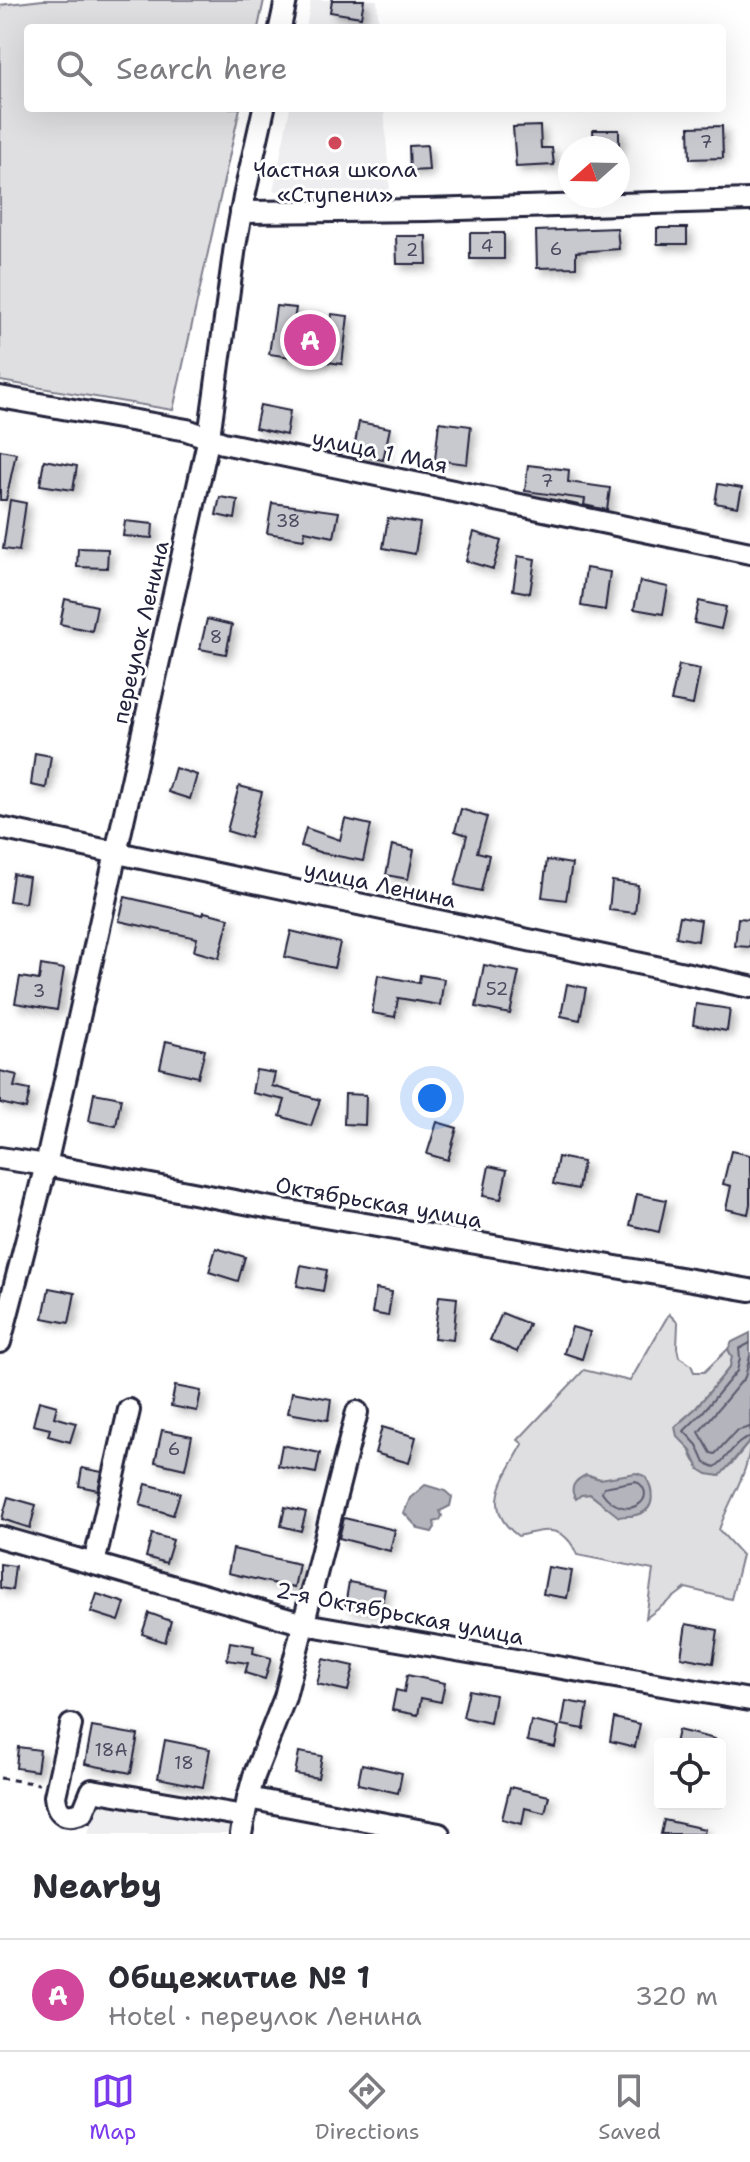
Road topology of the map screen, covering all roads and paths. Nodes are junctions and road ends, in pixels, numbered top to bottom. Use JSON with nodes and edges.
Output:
{"nodes":[{"id":1,"x":286,"y":0,"type":"edge"},
{"id":2,"x":281,"y":24,"type":"edge"},
{"id":3,"x":263,"y":112,"type":"edge"},
{"id":4,"x":750,"y":200,"type":"edge"},
{"id":5,"x":241,"y":212,"type":"junction"},
{"id":6,"x":0,"y":397,"type":"edge"},
{"id":7,"x":209,"y":437,"type":"junction"},
{"id":8,"x":750,"y":553,"type":"edge"},
{"id":9,"x":0,"y":828,"type":"edge"},
{"id":10,"x":115,"y":852,"type":"junction"},
{"id":11,"x":750,"y":987,"type":"edge"},
{"id":12,"x":0,"y":1158,"type":"edge"},
{"id":13,"x":46,"y":1165,"type":"junction"},
{"id":14,"x":750,"y":1290,"type":"edge"},
{"id":15,"x":0,"y":1342,"type":"edge"},
{"id":16,"x":129,"y":1410,"type":"dead end"},
{"id":17,"x":357,"y":1412,"type":"dead end"},
{"id":18,"x":0,"y":1537,"type":"edge"},
{"id":19,"x":94,"y":1564,"type":"junction"},
{"id":20,"x":304,"y":1624,"type":"junction"},
{"id":21,"x":750,"y":1700,"type":"edge"},
{"id":22,"x":71,"y":1725,"type":"dead end"},
{"id":23,"x":245,"y":1816,"type":"edge"},
{"id":24,"x":439,"y":1834,"type":"edge"}],
"edges":[{"from":1,"to":2,"type":"street"},
{"from":3,"to":5,"type":"street","name":"переулок Ленина"},
{"from":4,"to":5,"type":"street"},
{"from":5,"to":7,"type":"street","name":"переулок Ленина"},
{"from":6,"to":7,"type":"street","name":"улица 1 Мая"},
{"from":7,"to":8,"type":"street","name":"улица 1 Мая"},
{"from":7,"to":10,"type":"street","name":"переулок Ленина"},
{"from":9,"to":10,"type":"street","name":"улица Ленина"},
{"from":10,"to":11,"type":"street","name":"улица Ленина"},
{"from":10,"to":13,"type":"street","name":"переулок Ленина"},
{"from":12,"to":13,"type":"street","name":"Октябрьская улица"},
{"from":13,"to":14,"type":"street","name":"Октябрьская улица"},
{"from":13,"to":15,"type":"street","name":"переулок Ленина"},
{"from":16,"to":19,"type":"street"},
{"from":17,"to":20,"type":"street"},
{"from":18,"to":19,"type":"street","name":"2-я Октябрьская улица"},
{"from":19,"to":20,"type":"street","name":"2-я Октябрьская улица"},
{"from":20,"to":21,"type":"street","name":"2-я Октябрьская улица"},
{"from":20,"to":23,"type":"street"},
{"from":22,"to":23,"type":"street"},
{"from":23,"to":24,"type":"street"}]}
